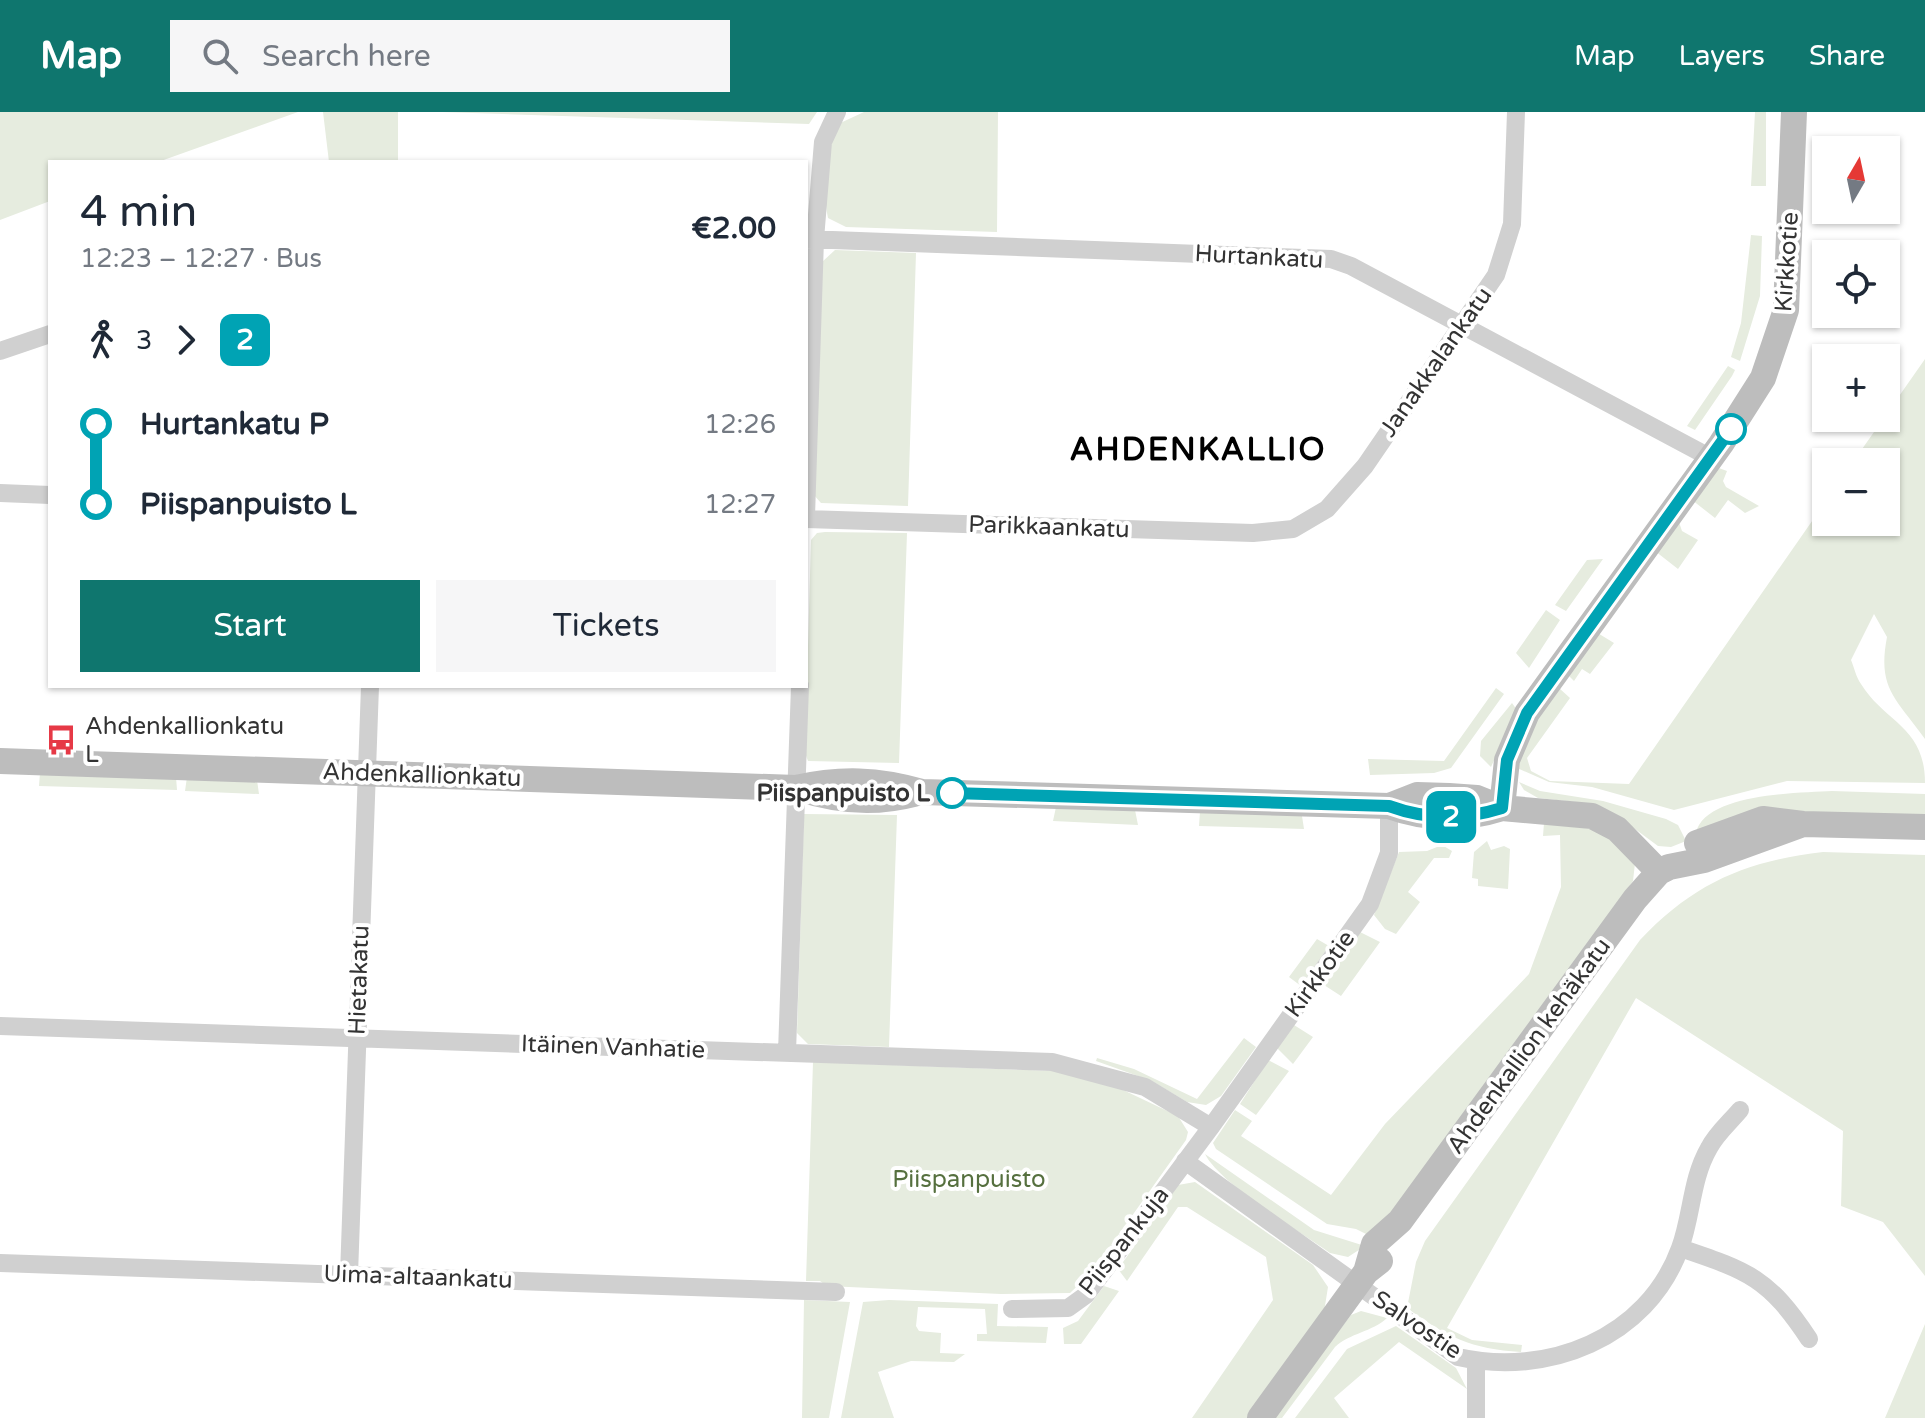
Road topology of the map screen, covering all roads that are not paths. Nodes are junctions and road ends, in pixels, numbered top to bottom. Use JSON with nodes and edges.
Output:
{"nodes":[{"id":1,"x":837,"y":112,"type":"edge"},
{"id":2,"x":1516,"y":112,"type":"edge"},
{"id":3,"x":1794,"y":112,"type":"edge"},
{"id":4,"x":810,"y":239,"type":"edge"},
{"id":5,"x":1462,"y":328,"type":"junction"},
{"id":6,"x":48,"y":335,"type":"edge"},
{"id":7,"x":0,"y":351,"type":"edge"},
{"id":8,"x":808,"y":378,"type":"edge"},
{"id":9,"x":1711,"y":458,"type":"junction"},
{"id":10,"x":0,"y":493,"type":"edge"},
{"id":11,"x":48,"y":495,"type":"edge"},
{"id":12,"x":808,"y":518,"type":"edge"},
{"id":13,"x":1293,"y":529,"type":"joint"},
{"id":14,"x":370,"y":688,"type":"edge"},
{"id":15,"x":800,"y":688,"type":"edge"},
{"id":16,"x":0,"y":761,"type":"edge"},
{"id":17,"x":366,"y":773,"type":"junction"},
{"id":18,"x":796,"y":788,"type":"junction"},
{"id":19,"x":1389,"y":806,"type":"junction"},
{"id":20,"x":1502,"y":808,"type":"junction"},
{"id":21,"x":1925,"y":827,"type":"edge"},
{"id":22,"x":1664,"y":869,"type":"junction"},
{"id":23,"x":0,"y":1026,"type":"edge"},
{"id":24,"x":357,"y":1038,"type":"junction"},
{"id":25,"x":787,"y":1052,"type":"junction"},
{"id":26,"x":1740,"y":1110,"type":"dead end"},
{"id":27,"x":1211,"y":1127,"type":"junction"},
{"id":28,"x":1185,"y":1161,"type":"junction"},
{"id":29,"x":1680,"y":1248,"type":"junction"},
{"id":30,"x":0,"y":1263,"type":"edge"},
{"id":31,"x":349,"y":1275,"type":"junction"},
{"id":32,"x":1361,"y":1278,"type":"junction"},
{"id":33,"x":836,"y":1292,"type":"dead end"},
{"id":34,"x":1012,"y":1309,"type":"dead end"},
{"id":35,"x":1809,"y":1339,"type":"dead end"},
{"id":36,"x":1476,"y":1361,"type":"junction"},
{"id":37,"x":1260,"y":1418,"type":"edge"},
{"id":38,"x":1476,"y":1418,"type":"edge"}],
"edges":[{"from":1,"to":4,"type":"street"},
{"from":2,"to":5,"type":"street","name":"Janakkalankatu"},
{"from":3,"to":9,"type":"street","name":"Kirkkotie"},
{"from":4,"to":5,"type":"street","name":"Hurtankatu"},
{"from":4,"to":8,"type":"street"},
{"from":5,"to":9,"type":"street","name":"Hurtankatu"},
{"from":5,"to":13,"type":"street","name":"Janakkalankatu"},
{"from":6,"to":7,"type":"street"},
{"from":9,"to":20,"type":"street","name":"Kirkkotie"},
{"from":10,"to":11,"type":"street"},
{"from":12,"to":13,"type":"street","name":"Parikkaankatu"},
{"from":14,"to":17,"type":"street","name":"Hietakatu"},
{"from":15,"to":18,"type":"street"},
{"from":16,"to":17,"type":"street","name":"Ahdenkallionkatu"},
{"from":17,"to":18,"type":"street","name":"Ahdenkallionkatu"},
{"from":17,"to":24,"type":"street","name":"Hietakatu"},
{"from":18,"to":19,"type":"street","name":"Ahdenkallionkatu"},
{"from":18,"to":25,"type":"street"},
{"from":19,"to":20,"type":"street","name":"Ahdenkallionkatu"},
{"from":19,"to":27,"type":"street","name":"Kirkkotie"},
{"from":20,"to":22,"type":"street","name":"Ahdenkallionkatu"},
{"from":21,"to":22,"type":"street","name":"Ahdenkallion kehäkatu"},
{"from":22,"to":32,"type":"street","name":"Ahdenkallion kehäkatu"},
{"from":23,"to":24,"type":"street","name":"Itäinen Vanhatie"},
{"from":24,"to":25,"type":"street","name":"Itäinen Vanhatie"},
{"from":24,"to":31,"type":"street","name":"Hietakatu"},
{"from":25,"to":27,"type":"street","name":"Itäinen Vanhatie"},
{"from":26,"to":29,"type":"street","name":"Salvostie"},
{"from":27,"to":28,"type":"street","name":"Piispankuja"},
{"from":28,"to":32,"type":"street","name":"Salvostie"},
{"from":28,"to":34,"type":"street","name":"Piispankuja"},
{"from":29,"to":35,"type":"street"},
{"from":29,"to":36,"type":"street","name":"Salvostie"},
{"from":30,"to":31,"type":"street","name":"Uima-altaankatu"},
{"from":31,"to":33,"type":"street","name":"Uima-altaankatu"},
{"from":32,"to":36,"type":"street","name":"Salvostie"},
{"from":32,"to":37,"type":"street","name":"Ahdenkallion kehäkatu"},
{"from":36,"to":38,"type":"street"}]}
